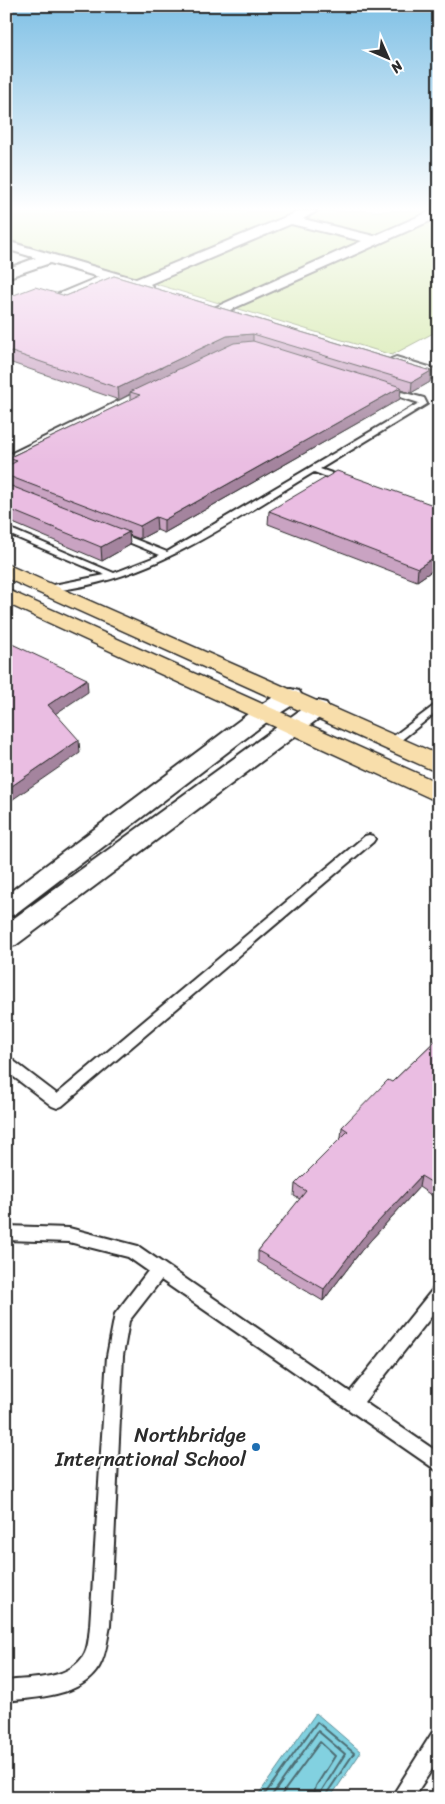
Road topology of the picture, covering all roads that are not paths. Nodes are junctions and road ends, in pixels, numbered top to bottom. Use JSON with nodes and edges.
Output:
{"nodes":[{"id":1,"x":68,"y":295,"type":"edge"},
{"id":2,"x":247,"y":295,"type":"edge"},
{"id":3,"x":61,"y":298,"type":"edge"},
{"id":4,"x":240,"y":315,"type":"edge"},
{"id":5,"x":382,"y":358,"type":"edge"},
{"id":6,"x":439,"y":375,"type":"edge"},
{"id":7,"x":374,"y":386,"type":"edge"},
{"id":8,"x":150,"y":390,"type":"edge"},
{"id":9,"x":6,"y":459,"type":"edge"},
{"id":10,"x":313,"y":469,"type":"junction"},
{"id":11,"x":358,"y":485,"type":"edge"},
{"id":12,"x":6,"y":530,"type":"edge"},
{"id":13,"x":105,"y":531,"type":"edge"},
{"id":14,"x":168,"y":556,"type":"junction"},
{"id":15,"x":6,"y":570,"type":"edge"},
{"id":16,"x":114,"y":576,"type":"junction"},
{"id":17,"x":46,"y":589,"type":"junction"},
{"id":18,"x":6,"y":595,"type":"edge"},
{"id":19,"x":290,"y":696,"type":"junction"},
{"id":20,"x":439,"y":705,"type":"edge"},
{"id":21,"x":318,"y":708,"type":"junction"},
{"id":22,"x":264,"y":713,"type":"junction"},
{"id":23,"x":292,"y":726,"type":"junction"},
{"id":24,"x":391,"y":743,"type":"junction"},
{"id":25,"x":439,"y":764,"type":"edge"},
{"id":26,"x":439,"y":793,"type":"edge"},
{"id":27,"x":369,"y":839,"type":"dead end"},
{"id":28,"x":6,"y":908,"type":"edge"},
{"id":29,"x":6,"y":938,"type":"edge"},
{"id":30,"x":6,"y":1063,"type":"edge"},
{"id":31,"x":6,"y":1234,"type":"edge"},
{"id":32,"x":160,"y":1269,"type":"junction"},
{"id":33,"x":439,"y":1294,"type":"edge"},
{"id":34,"x":352,"y":1403,"type":"junction"},
{"id":35,"x":439,"y":1464,"type":"edge"},
{"id":36,"x":6,"y":1691,"type":"edge"},
{"id":37,"x":439,"y":1740,"type":"edge"},
{"id":38,"x":402,"y":1798,"type":"edge"}],
"edges":[{"from":1,"to":3,"type":"street"},
{"from":2,"to":4,"type":"street"},
{"from":5,"to":6,"type":"street"},
{"from":7,"to":10,"type":"lane"},
{"from":8,"to":9,"type":"lane"},
{"from":10,"to":11,"type":"lane"},
{"from":10,"to":14,"type":"lane"},
{"from":12,"to":16,"type":"lane"},
{"from":13,"to":14,"type":"lane"},
{"from":14,"to":16,"type":"lane"},
{"from":15,"to":17,"type":"main road"},
{"from":16,"to":17,"type":"lane"},
{"from":17,"to":19,"type":"main road"},
{"from":18,"to":22,"type":"main road"},
{"from":19,"to":21,"type":"main road"},
{"from":19,"to":22,"type":"street"},
{"from":20,"to":24,"type":"lane"},
{"from":21,"to":23,"type":"street"},
{"from":21,"to":24,"type":"main road"},
{"from":22,"to":23,"type":"main road"},
{"from":22,"to":28,"type":"street"},
{"from":23,"to":26,"type":"main road"},
{"from":23,"to":29,"type":"street"},
{"from":24,"to":25,"type":"main road"},
{"from":27,"to":30,"type":"lane"},
{"from":31,"to":32,"type":"lane"},
{"from":32,"to":34,"type":"lane"},
{"from":32,"to":36,"type":"lane"},
{"from":33,"to":34,"type":"lane"},
{"from":34,"to":35,"type":"lane"},
{"from":37,"to":38,"type":"lane"}]}
